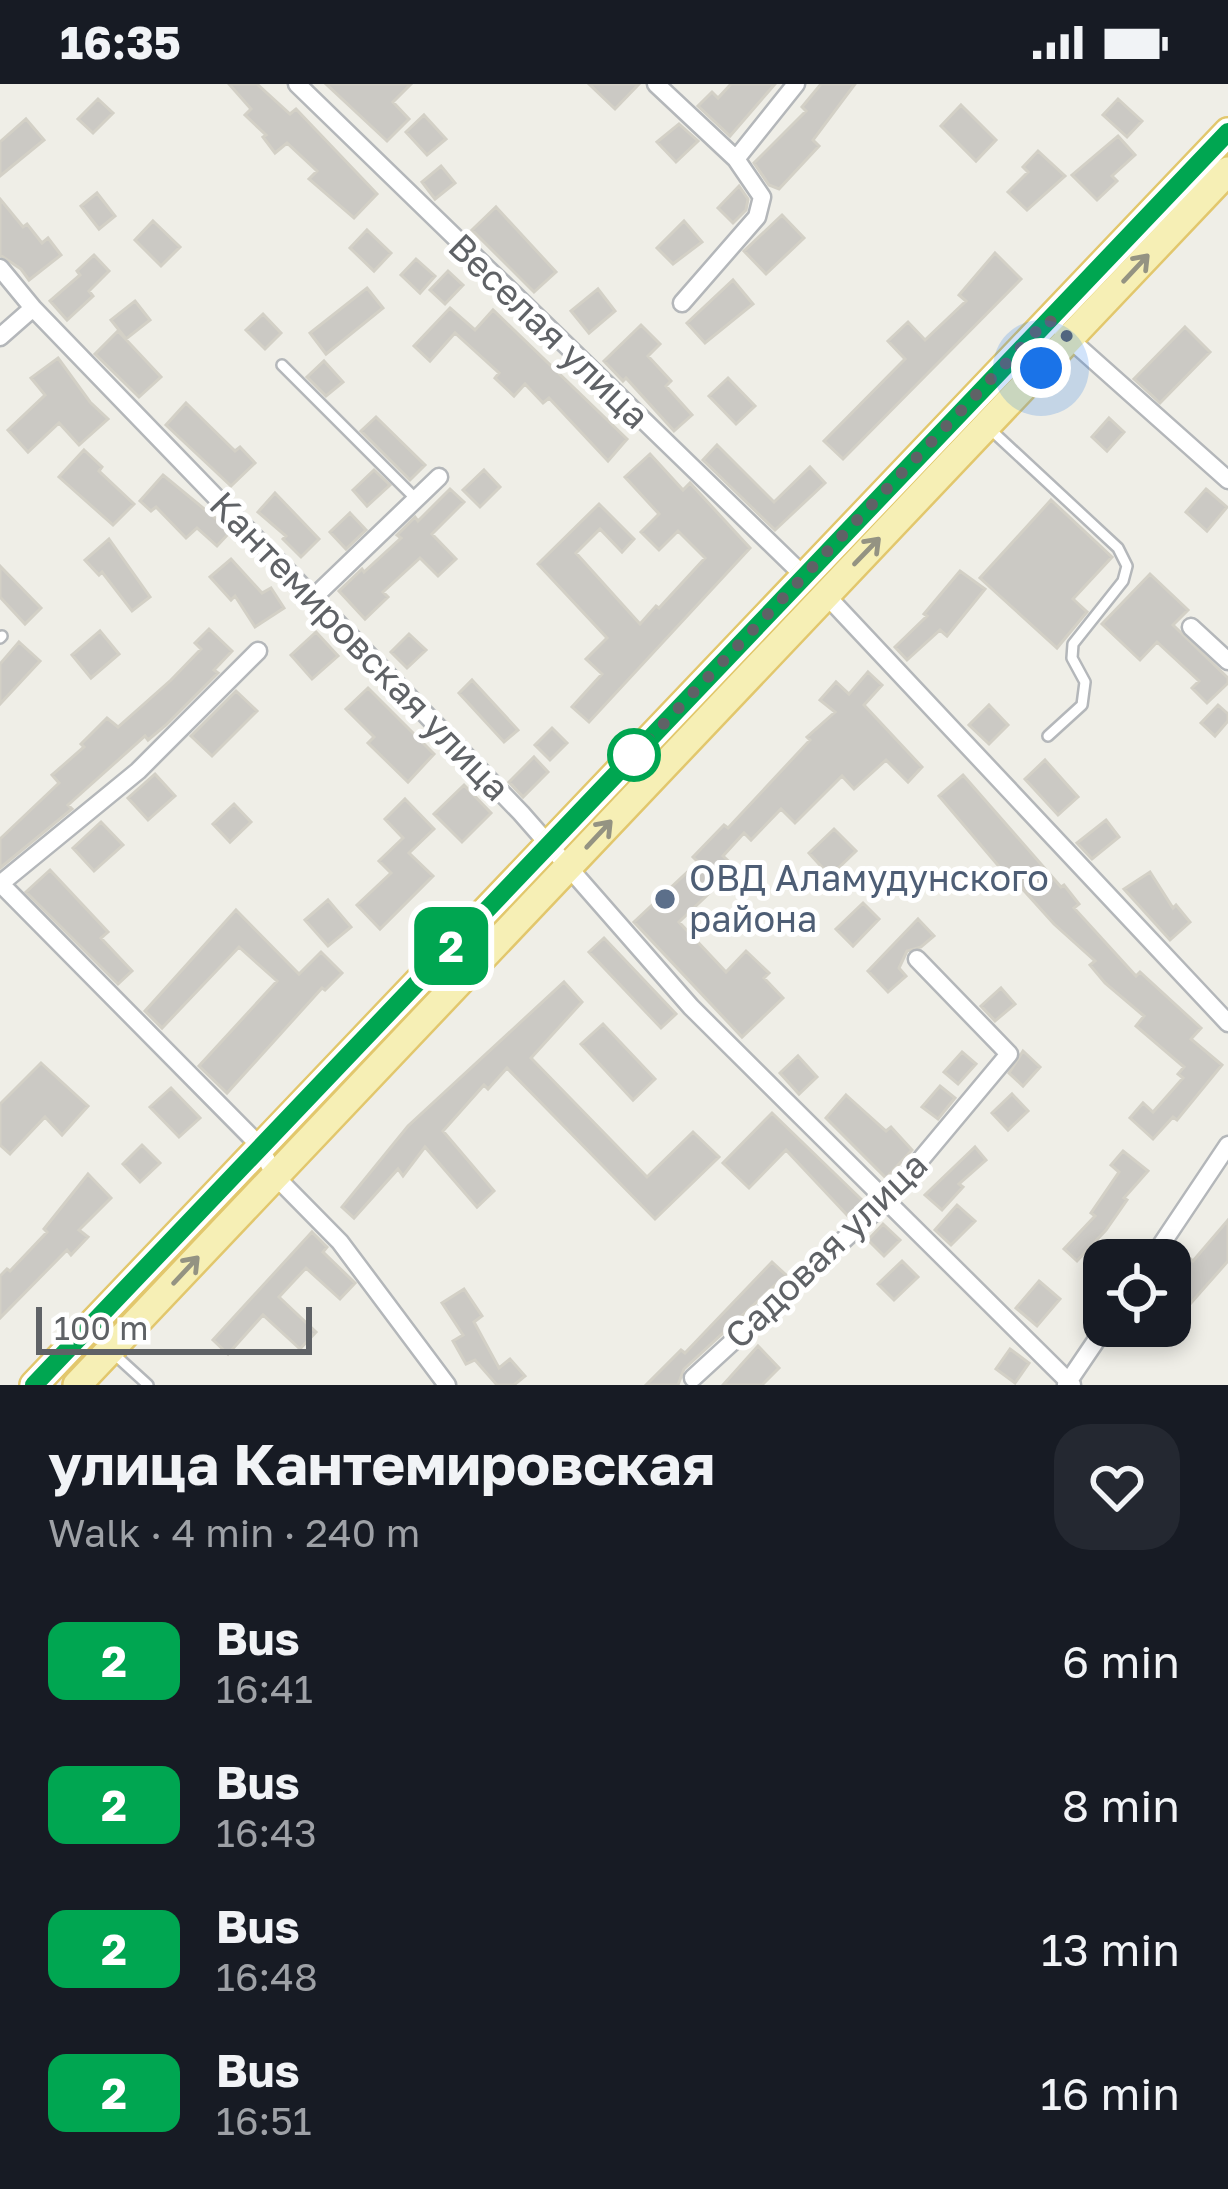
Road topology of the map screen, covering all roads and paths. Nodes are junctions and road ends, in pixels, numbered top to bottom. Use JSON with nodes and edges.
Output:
{"nodes":[{"id":1,"x":297,"y":84,"type":"edge"},
{"id":2,"x":656,"y":84,"type":"edge"},
{"id":3,"x":796,"y":84,"type":"edge"},
{"id":4,"x":1228,"y":132,"type":"edge"},
{"id":5,"x":736,"y":158,"type":"junction"},
{"id":6,"x":1228,"y":171,"type":"edge"},
{"id":7,"x":0,"y":268,"type":"edge"},
{"id":8,"x":682,"y":303,"type":"dead end"},
{"id":9,"x":33,"y":308,"type":"junction"},
{"id":10,"x":1059,"y":329,"type":"junction"},
{"id":11,"x":0,"y":337,"type":"edge"},
{"id":12,"x":283,"y":365,"type":"dead end"},
{"id":13,"x":986,"y":426,"type":"junction"},
{"id":14,"x":439,"y":477,"type":"dead end"},
{"id":15,"x":1228,"y":481,"type":"edge"},
{"id":16,"x":416,"y":499,"type":"junction"},
{"id":17,"x":803,"y":574,"type":"junction"},
{"id":18,"x":825,"y":595,"type":"junction"},
{"id":19,"x":312,"y":599,"type":"junction"},
{"id":20,"x":1191,"y":627,"type":"dead end"},
{"id":21,"x":258,"y":651,"type":"dead end"},
{"id":22,"x":1228,"y":661,"type":"edge"},
{"id":23,"x":1048,"y":736,"type":"dead end"},
{"id":24,"x":548,"y":843,"type":"junction"},
{"id":25,"x":568,"y":868,"type":"junction"},
{"id":26,"x":0,"y":884,"type":"edge"},
{"id":27,"x":917,"y":959,"type":"dead end"},
{"id":28,"x":1228,"y":1023,"type":"edge"},
{"id":29,"x":259,"y":1145,"type":"junction"},
{"id":30,"x":1228,"y":1145,"type":"edge"},
{"id":31,"x":275,"y":1176,"type":"junction"},
{"id":32,"x":886,"y":1202,"type":"junction"},
{"id":33,"x":1164,"y":1239,"type":"edge"},
{"id":34,"x":1093,"y":1347,"type":"edge"},
{"id":35,"x":110,"y":1351,"type":"junction"},
{"id":36,"x":693,"y":1378,"type":"dead end"},
{"id":37,"x":1069,"y":1384,"type":"edge"},
{"id":38,"x":34,"y":1385,"type":"edge"},
{"id":39,"x":77,"y":1385,"type":"edge"},
{"id":40,"x":148,"y":1385,"type":"edge"},
{"id":41,"x":447,"y":1385,"type":"edge"}],
"edges":[{"from":1,"to":17,"type":"street","name":"Веселая улица"},
{"from":2,"to":5,"type":"street"},
{"from":3,"to":5,"type":"street"},
{"from":4,"to":10,"type":"main road"},
{"from":5,"to":8,"type":"street"},
{"from":10,"to":6,"type":"main road","one_way":true},
{"from":7,"to":9,"type":"street","name":"Кантемировская улица"},
{"from":9,"to":11,"type":"street"},
{"from":9,"to":19,"type":"street","name":"Кантемировская улица"},
{"from":10,"to":13,"type":"main road"},
{"from":10,"to":15,"type":"street"},
{"from":10,"to":17,"type":"main road"},
{"from":12,"to":16,"type":"lane"},
{"from":18,"to":13,"type":"main road","one_way":true},
{"from":13,"to":23,"type":"lane"},
{"from":14,"to":16,"type":"street"},
{"from":16,"to":19,"type":"street"},
{"from":17,"to":24,"type":"main road"},
{"from":25,"to":18,"type":"main road","one_way":true},
{"from":18,"to":28,"type":"street"},
{"from":19,"to":24,"type":"street","name":"Кантемировская улица"},
{"from":20,"to":22,"type":"street"},
{"from":21,"to":26,"type":"street"},
{"from":24,"to":25,"type":"street","name":"Кантемировская улица"},
{"from":24,"to":29,"type":"main road"},
{"from":25,"to":31,"type":"main road"},
{"from":25,"to":32,"type":"street","name":"Кантемировская улица"},
{"from":26,"to":29,"type":"street"},
{"from":27,"to":32,"type":"street","name":"Садовая улица"},
{"from":29,"to":31,"type":"street"},
{"from":29,"to":38,"type":"main road"},
{"from":30,"to":33,"type":"street"},
{"from":35,"to":31,"type":"main road","one_way":true},
{"from":31,"to":41,"type":"street"},
{"from":32,"to":36,"type":"street","name":"Садовая улица"},
{"from":32,"to":37,"type":"street","name":"Кантемировская улица"},
{"from":34,"to":37,"type":"street"},
{"from":35,"to":39,"type":"main road"},
{"from":35,"to":40,"type":"lane"}]}
